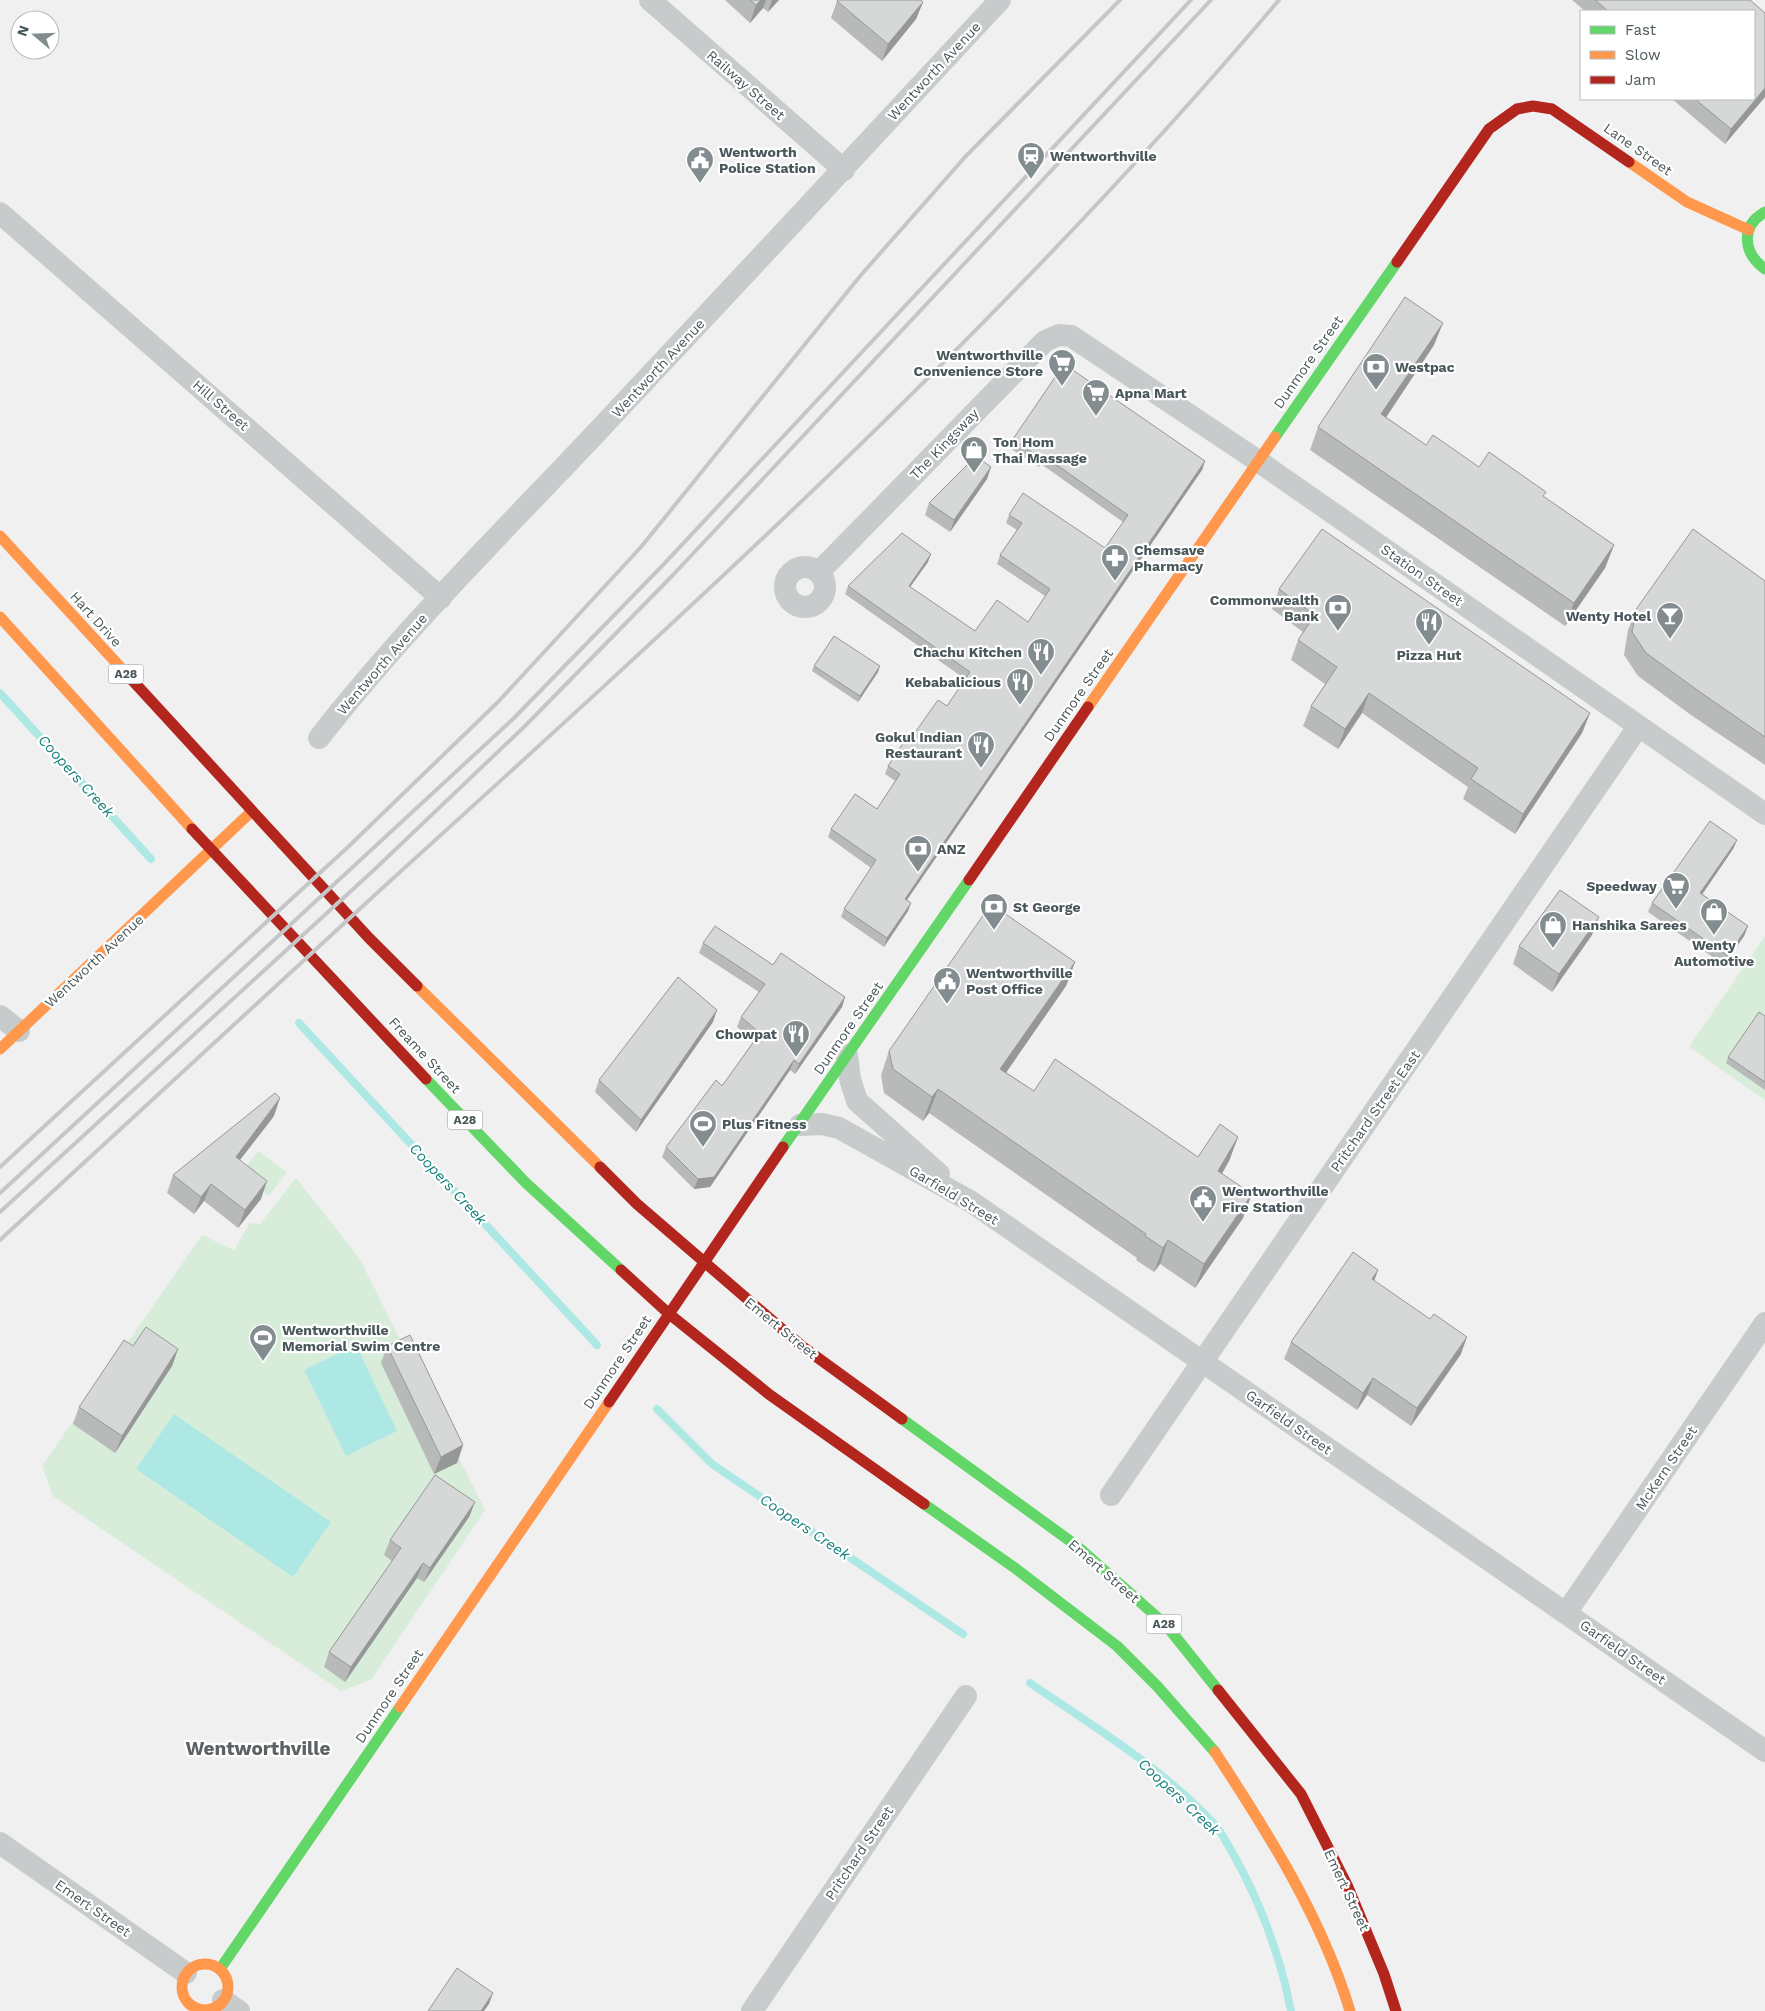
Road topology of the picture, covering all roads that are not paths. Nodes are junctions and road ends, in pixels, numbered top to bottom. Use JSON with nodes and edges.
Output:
{"nodes":[{"id":1,"x":650,"y":0,"type":"edge"},
{"id":2,"x":1000,"y":0,"type":"edge"},
{"id":3,"x":1508,"y":111,"type":"joint"},
{"id":4,"x":844,"y":170,"type":"junction"},
{"id":5,"x":1765,"y":212,"type":"edge"},
{"id":6,"x":0,"y":213,"type":"edge"},
{"id":7,"x":1749,"y":230,"type":"junction"},
{"id":8,"x":1765,"y":269,"type":"edge"},
{"id":9,"x":1077,"y":339,"type":"joint"},
{"id":10,"x":1258,"y":461,"type":"junction"},
{"id":11,"x":0,"y":536,"type":"edge"},
{"id":12,"x":819,"y":572,"type":"dead end"},
{"id":13,"x":441,"y":598,"type":"junction"},
{"id":14,"x":0,"y":617,"type":"edge"},
{"id":15,"x":1638,"y":727,"type":"junction"},
{"id":16,"x":319,"y":738,"type":"dead end"},
{"id":17,"x":252,"y":810,"type":"junction"},
{"id":18,"x":1765,"y":814,"type":"edge"},
{"id":19,"x":212,"y":850,"type":"junction"},
{"id":20,"x":0,"y":1016,"type":"edge"},
{"id":21,"x":19,"y":1031,"type":"junction"},
{"id":22,"x":0,"y":1050,"type":"edge"},
{"id":23,"x":847,"y":1055,"type":"junction"},
{"id":24,"x":800,"y":1125,"type":"junction"},
{"id":25,"x":970,"y":1201,"type":"junction"},
{"id":26,"x":704,"y":1263,"type":"junction"},
{"id":27,"x":668,"y":1312,"type":"junction"},
{"id":28,"x":1765,"y":1324,"type":"edge"},
{"id":29,"x":1202,"y":1362,"type":"junction"},
{"id":30,"x":1111,"y":1495,"type":"dead end"},
{"id":31,"x":1566,"y":1613,"type":"junction"},
{"id":32,"x":966,"y":1696,"type":"dead end"},
{"id":33,"x":1765,"y":1751,"type":"edge"},
{"id":34,"x":0,"y":1843,"type":"edge"},
{"id":35,"x":220,"y":1969,"type":"junction"},
{"id":36,"x":186,"y":1973,"type":"junction"},
{"id":37,"x":231,"y":2006,"type":"edge"},
{"id":38,"x":192,"y":2009,"type":"edge"},
{"id":39,"x":752,"y":2011,"type":"edge"},
{"id":40,"x":1350,"y":2011,"type":"edge"},
{"id":41,"x":1396,"y":2011,"type":"edge"}],
"edges":[{"from":1,"to":4,"type":"street","name":"Railway Street"},
{"from":2,"to":4,"type":"street","name":"Wentworth Avenue"},
{"from":3,"to":7,"type":"main road","name":"Lane Street"},
{"from":3,"to":10,"type":"main road","name":"Dunmore Street"},
{"from":4,"to":13,"type":"street","name":"Wentworth Avenue"},
{"from":5,"to":7,"type":"main road"},
{"from":6,"to":13,"type":"street","name":"Hill Street"},
{"from":7,"to":8,"type":"main road"},
{"from":9,"to":10,"type":"street","name":"Station Street"},
{"from":9,"to":12,"type":"street","name":"The Kingsway"},
{"from":10,"to":15,"type":"street","name":"Station Street"},
{"from":10,"to":23,"type":"main road","name":"Dunmore Street"},
{"from":11,"to":17,"type":"main road","name":"Hart Drive","number":"A28"},
{"from":13,"to":16,"type":"street","name":"Wentworth Avenue"},
{"from":14,"to":19,"type":"main road","number":"A28"},
{"from":15,"to":18,"type":"street","name":"Station Street"},
{"from":15,"to":29,"type":"street","name":"Pritchard Street East"},
{"from":17,"to":19,"type":"main road","name":"Wentworth Avenue"},
{"from":17,"to":26,"type":"main road","number":"A28"},
{"from":19,"to":21,"type":"main road","name":"Wentworth Avenue"},
{"from":19,"to":27,"type":"main road","name":"Freame Street","number":"A28"},
{"from":20,"to":21,"type":"street"},
{"from":21,"to":22,"type":"main road","name":"Wentworth Avenue"},
{"from":23,"to":24,"type":"main road","name":"Dunmore Street"},
{"from":23,"to":25,"type":"street"},
{"from":24,"to":25,"type":"street","name":"Garfield Street"},
{"from":24,"to":26,"type":"main road","name":"Dunmore Street"},
{"from":25,"to":29,"type":"street","name":"Garfield Street"},
{"from":26,"to":27,"type":"main road","name":"Dunmore Street"},
{"from":26,"to":41,"type":"main road","name":"Emert Street","number":"A28"},
{"from":27,"to":35,"type":"main road","name":"Dunmore Street"},
{"from":27,"to":40,"type":"main road","number":"A28"},
{"from":28,"to":31,"type":"street","name":"McKern Street"},
{"from":29,"to":30,"type":"street","name":"Pritchard Street East"},
{"from":29,"to":31,"type":"street","name":"Garfield Street"},
{"from":31,"to":33,"type":"street","name":"Garfield Street"},
{"from":32,"to":39,"type":"street","name":"Pritchard Street"},
{"from":34,"to":36,"type":"street","name":"Emert Street"},
{"from":35,"to":36,"type":"main road"},
{"from":35,"to":37,"type":"main road"},
{"from":36,"to":38,"type":"main road"},
{"from":37,"to":38,"type":"main road"}]}
